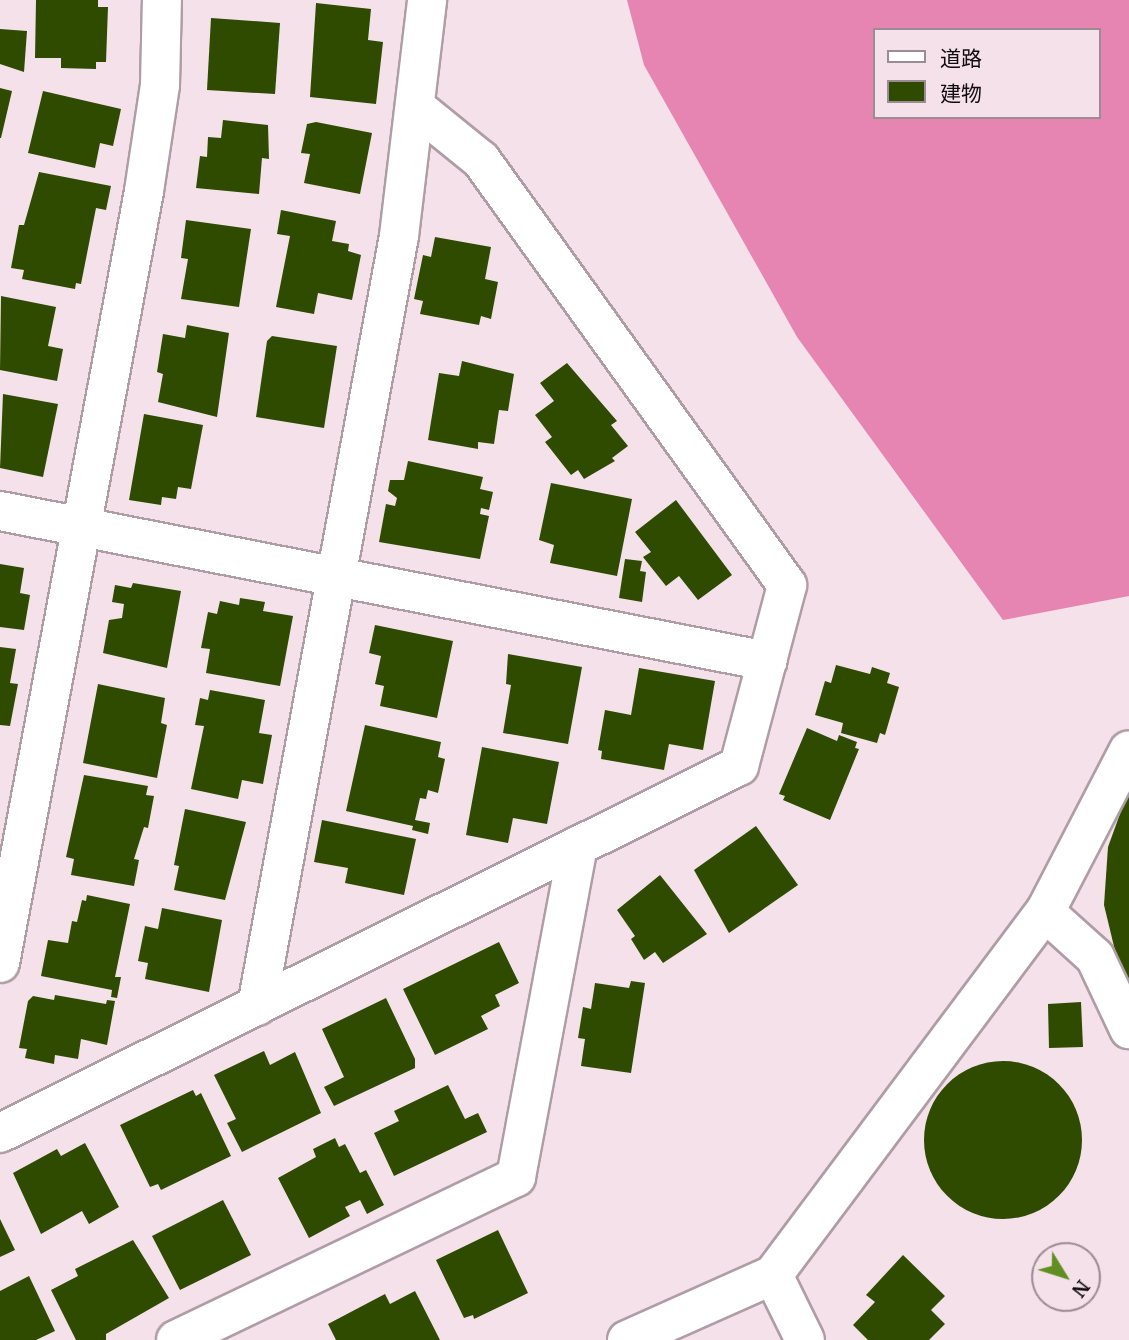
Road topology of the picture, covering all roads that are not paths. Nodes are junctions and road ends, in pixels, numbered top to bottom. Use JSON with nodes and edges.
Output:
{"nodes":[{"id":1,"x":162,"y":0,"type":"edge"},
{"id":2,"x":427,"y":0,"type":"edge"},
{"id":3,"x":418,"y":109,"type":"junction"},
{"id":4,"x":0,"y":511,"type":"edge"},
{"id":5,"x":82,"y":526,"type":"junction"},
{"id":6,"x":336,"y":577,"type":"junction"},
{"id":7,"x":767,"y":661,"type":"junction"},
{"id":8,"x":1129,"y":750,"type":"edge"},
{"id":9,"x":578,"y":846,"type":"junction"},
{"id":10,"x":1045,"y":912,"type":"junction"},
{"id":11,"x":0,"y":963,"type":"edge"},
{"id":12,"x":257,"y":1006,"type":"junction"},
{"id":13,"x":1129,"y":1029,"type":"edge"},
{"id":14,"x":0,"y":1133,"type":"edge"},
{"id":15,"x":772,"y":1275,"type":"junction"},
{"id":16,"x":176,"y":1340,"type":"edge"},
{"id":17,"x":627,"y":1340,"type":"edge"},
{"id":18,"x":805,"y":1340,"type":"edge"}],
"edges":[{"from":1,"to":5,"type":"street"},
{"from":2,"to":3,"type":"street"},
{"from":3,"to":6,"type":"street"},
{"from":3,"to":7,"type":"street"},
{"from":4,"to":5,"type":"street"},
{"from":5,"to":6,"type":"street"},
{"from":5,"to":11,"type":"street"},
{"from":6,"to":7,"type":"street"},
{"from":6,"to":12,"type":"street"},
{"from":7,"to":9,"type":"street"},
{"from":8,"to":10,"type":"street"},
{"from":9,"to":12,"type":"street"},
{"from":9,"to":16,"type":"street"},
{"from":10,"to":13,"type":"street"},
{"from":10,"to":15,"type":"street"},
{"from":12,"to":14,"type":"street"},
{"from":15,"to":17,"type":"street"},
{"from":15,"to":18,"type":"street"}]}
